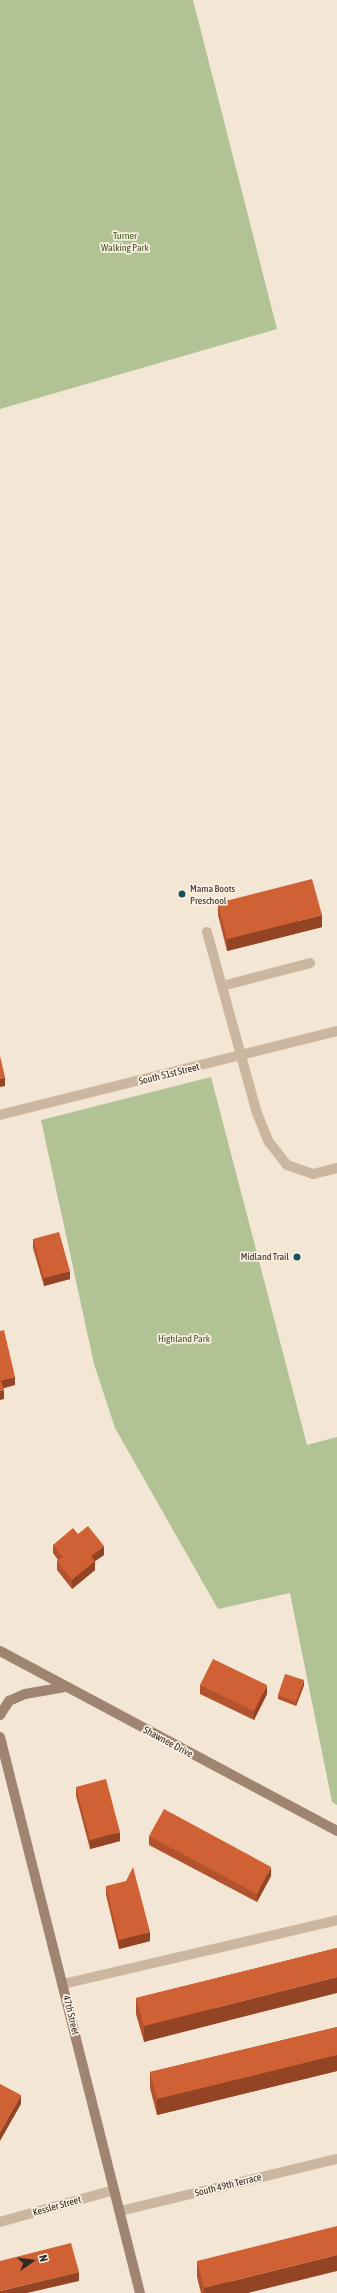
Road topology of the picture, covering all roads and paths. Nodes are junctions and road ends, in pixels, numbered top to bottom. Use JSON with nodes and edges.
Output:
{"nodes":[{"id":1,"x":207,"y":932,"type":"dead end"},
{"id":2,"x":310,"y":963,"type":"dead end"},
{"id":3,"x":222,"y":986,"type":"junction"},
{"id":4,"x":337,"y":1031,"type":"edge"},
{"id":5,"x":241,"y":1056,"type":"junction"},
{"id":6,"x":0,"y":1115,"type":"edge"},
{"id":7,"x":337,"y":1168,"type":"edge"},
{"id":8,"x":0,"y":1651,"type":"edge"},
{"id":9,"x":64,"y":1687,"type":"junction"},
{"id":10,"x":0,"y":1715,"type":"edge"},
{"id":11,"x":0,"y":1737,"type":"edge"},
{"id":12,"x":337,"y":1831,"type":"edge"},
{"id":13,"x":337,"y":1920,"type":"edge"},
{"id":14,"x":63,"y":1984,"type":"junction"},
{"id":15,"x":337,"y":2159,"type":"edge"},
{"id":16,"x":114,"y":2190,"type":"junction"},
{"id":17,"x":120,"y":2212,"type":"junction"},
{"id":18,"x":0,"y":2222,"type":"edge"},
{"id":19,"x":140,"y":2293,"type":"edge"}],
"edges":[{"from":1,"to":3,"type":"street"},
{"from":2,"to":3,"type":"street"},
{"from":3,"to":5,"type":"street"},
{"from":4,"to":5,"type":"street","name":"South 51st Street"},
{"from":5,"to":6,"type":"street","name":"South 51st Street"},
{"from":5,"to":7,"type":"street"},
{"from":8,"to":9,"type":"main road","name":"Shawnee Drive"},
{"from":9,"to":10,"type":"main road"},
{"from":9,"to":12,"type":"main road","name":"Shawnee Drive"},
{"from":11,"to":14,"type":"main road","name":"47th Street"},
{"from":13,"to":14,"type":"street"},
{"from":14,"to":16,"type":"main road","name":"47th Street"},
{"from":15,"to":17,"type":"street","name":"South 49th Terrace"},
{"from":16,"to":17,"type":"main road","name":"47th Street"},
{"from":16,"to":18,"type":"street","name":"Kessler Street"},
{"from":17,"to":19,"type":"main road","name":"47th Street"}]}
